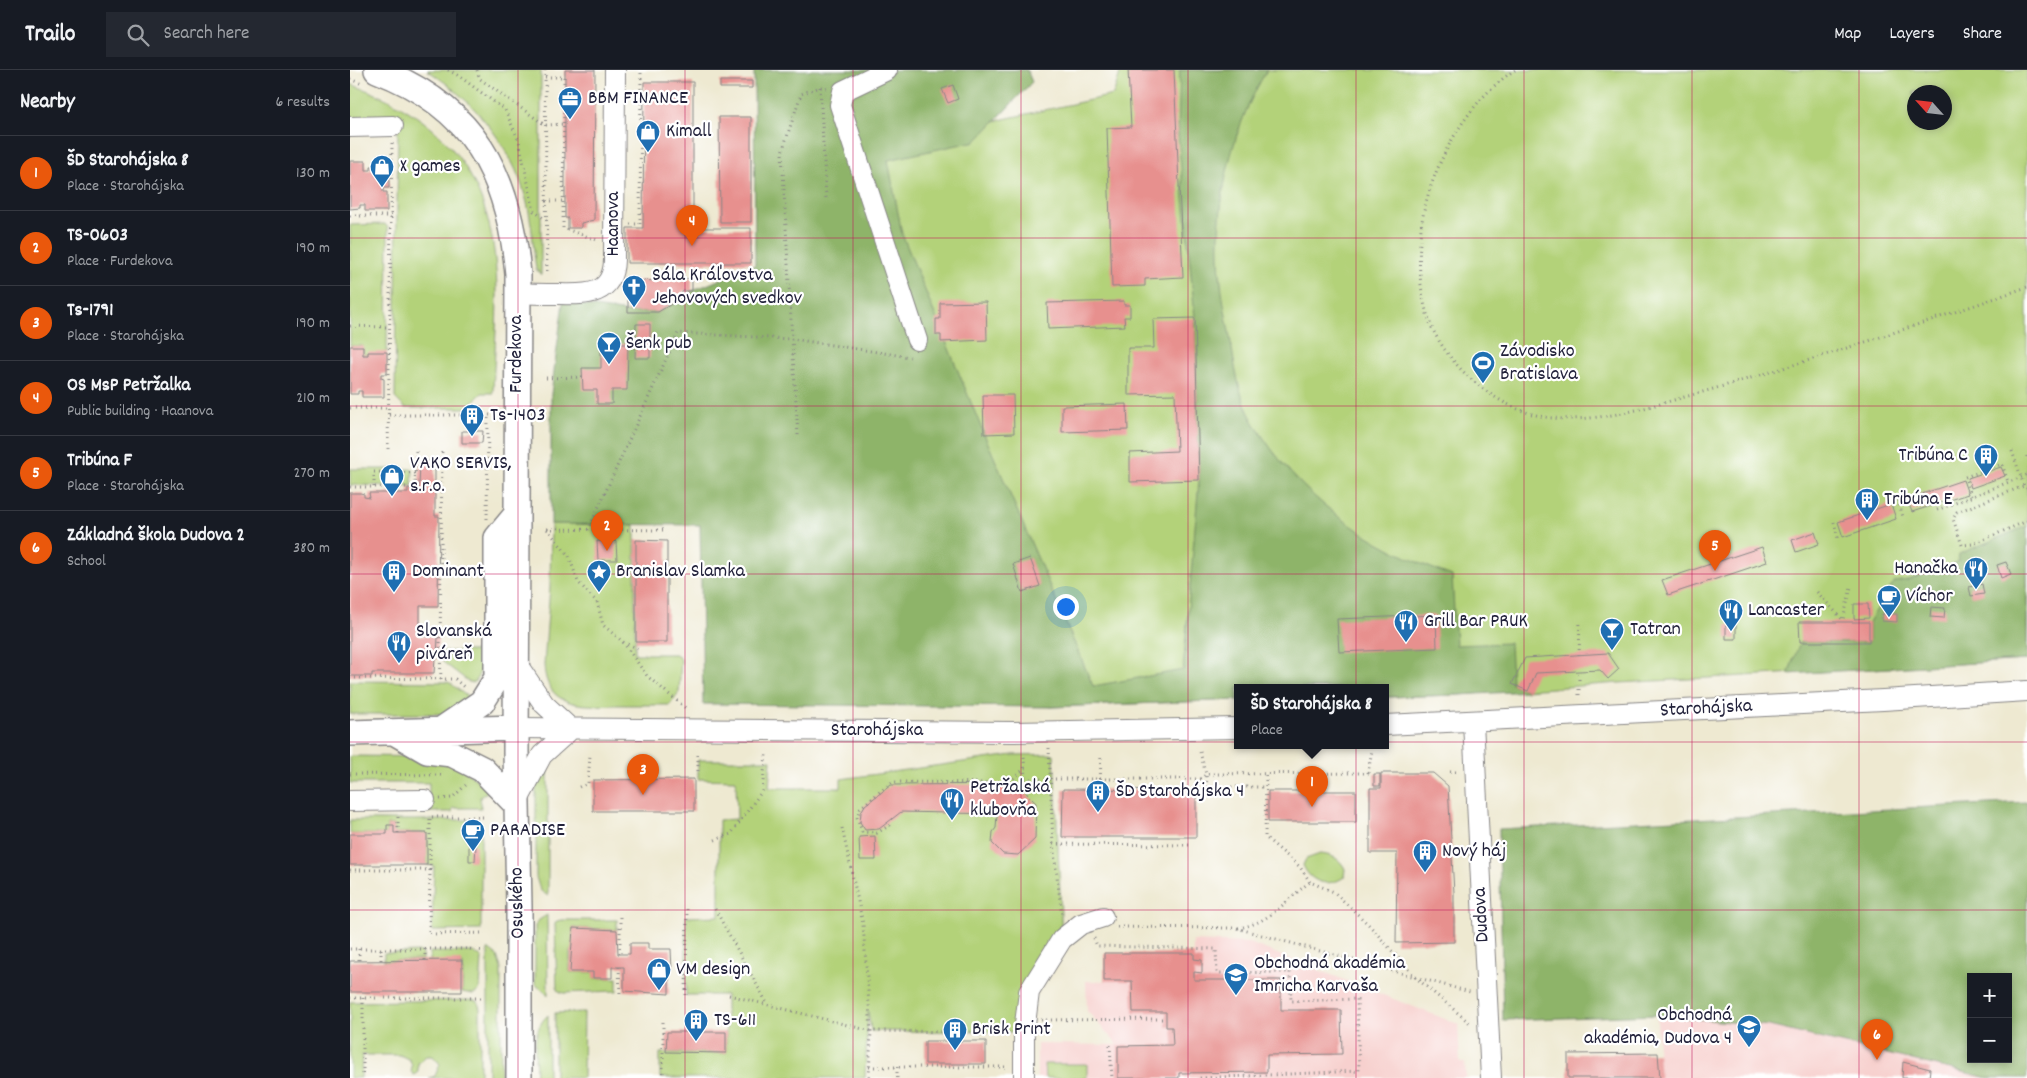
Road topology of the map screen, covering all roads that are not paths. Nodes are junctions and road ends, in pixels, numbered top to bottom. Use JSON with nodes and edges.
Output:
{"nodes":[{"id":1,"x":615,"y":70,"type":"edge"},
{"id":2,"x":887,"y":70,"type":"edge"},
{"id":3,"x":374,"y":78,"type":"edge"},
{"id":4,"x":393,"y":126,"type":"road end"},
{"id":5,"x":350,"y":127,"type":"edge"},
{"id":6,"x":518,"y":293,"type":"junction"},
{"id":7,"x":916,"y":349,"type":"road end"},
{"id":8,"x":517,"y":514,"type":"junction"},
{"id":9,"x":516,"y":663,"type":"junction"},
{"id":10,"x":2027,"y":691,"type":"edge"},
{"id":11,"x":1473,"y":722,"type":"junction"},
{"id":12,"x":1389,"y":725,"type":"edge"},
{"id":13,"x":516,"y":728,"type":"junction"},
{"id":14,"x":1234,"y":728,"type":"edge"},
{"id":15,"x":572,"y":729,"type":"junction"},
{"id":16,"x":394,"y":732,"type":"junction"},
{"id":17,"x":438,"y":732,"type":"junction"},
{"id":18,"x":350,"y":733,"type":"edge"},
{"id":19,"x":350,"y":801,"type":"edge"},
{"id":20,"x":516,"y":804,"type":"junction"},
{"id":21,"x":427,"y":808,"type":"road end"},
{"id":22,"x":1107,"y":922,"type":"road end"},
{"id":23,"x":1019,"y":1073,"type":"edge"},
{"id":24,"x":519,"y":1078,"type":"edge"},
{"id":25,"x":1491,"y":1078,"type":"edge"}],
"edges":[{"from":1,"to":6,"type":"street","name":"Haanova"},
{"from":2,"to":7,"type":"street"},
{"from":3,"to":6,"type":"street","name":"Furdekova"},
{"from":4,"to":5,"type":"street"},
{"from":6,"to":8,"type":"street","name":"Furdekova"},
{"from":8,"to":9,"type":"street","name":"Furdekova"},
{"from":8,"to":17,"type":"street"},
{"from":9,"to":13,"type":"street","name":"Furdekova"},
{"from":9,"to":15,"type":"street"},
{"from":10,"to":11,"type":"street","name":"Starohájska"},
{"from":11,"to":12,"type":"street","name":"Starohájska"},
{"from":11,"to":25,"type":"street","name":"Dudova"},
{"from":13,"to":15,"type":"street","name":"Starohájska"},
{"from":13,"to":17,"type":"street"},
{"from":13,"to":20,"type":"street","name":"Osuského"},
{"from":14,"to":15,"type":"street","name":"Starohájska"},
{"from":15,"to":20,"type":"street"},
{"from":16,"to":17,"type":"street"},
{"from":16,"to":18,"type":"street"},
{"from":16,"to":20,"type":"street"},
{"from":19,"to":21,"type":"street"},
{"from":20,"to":24,"type":"street","name":"Osuského"},
{"from":22,"to":23,"type":"street"}]}
